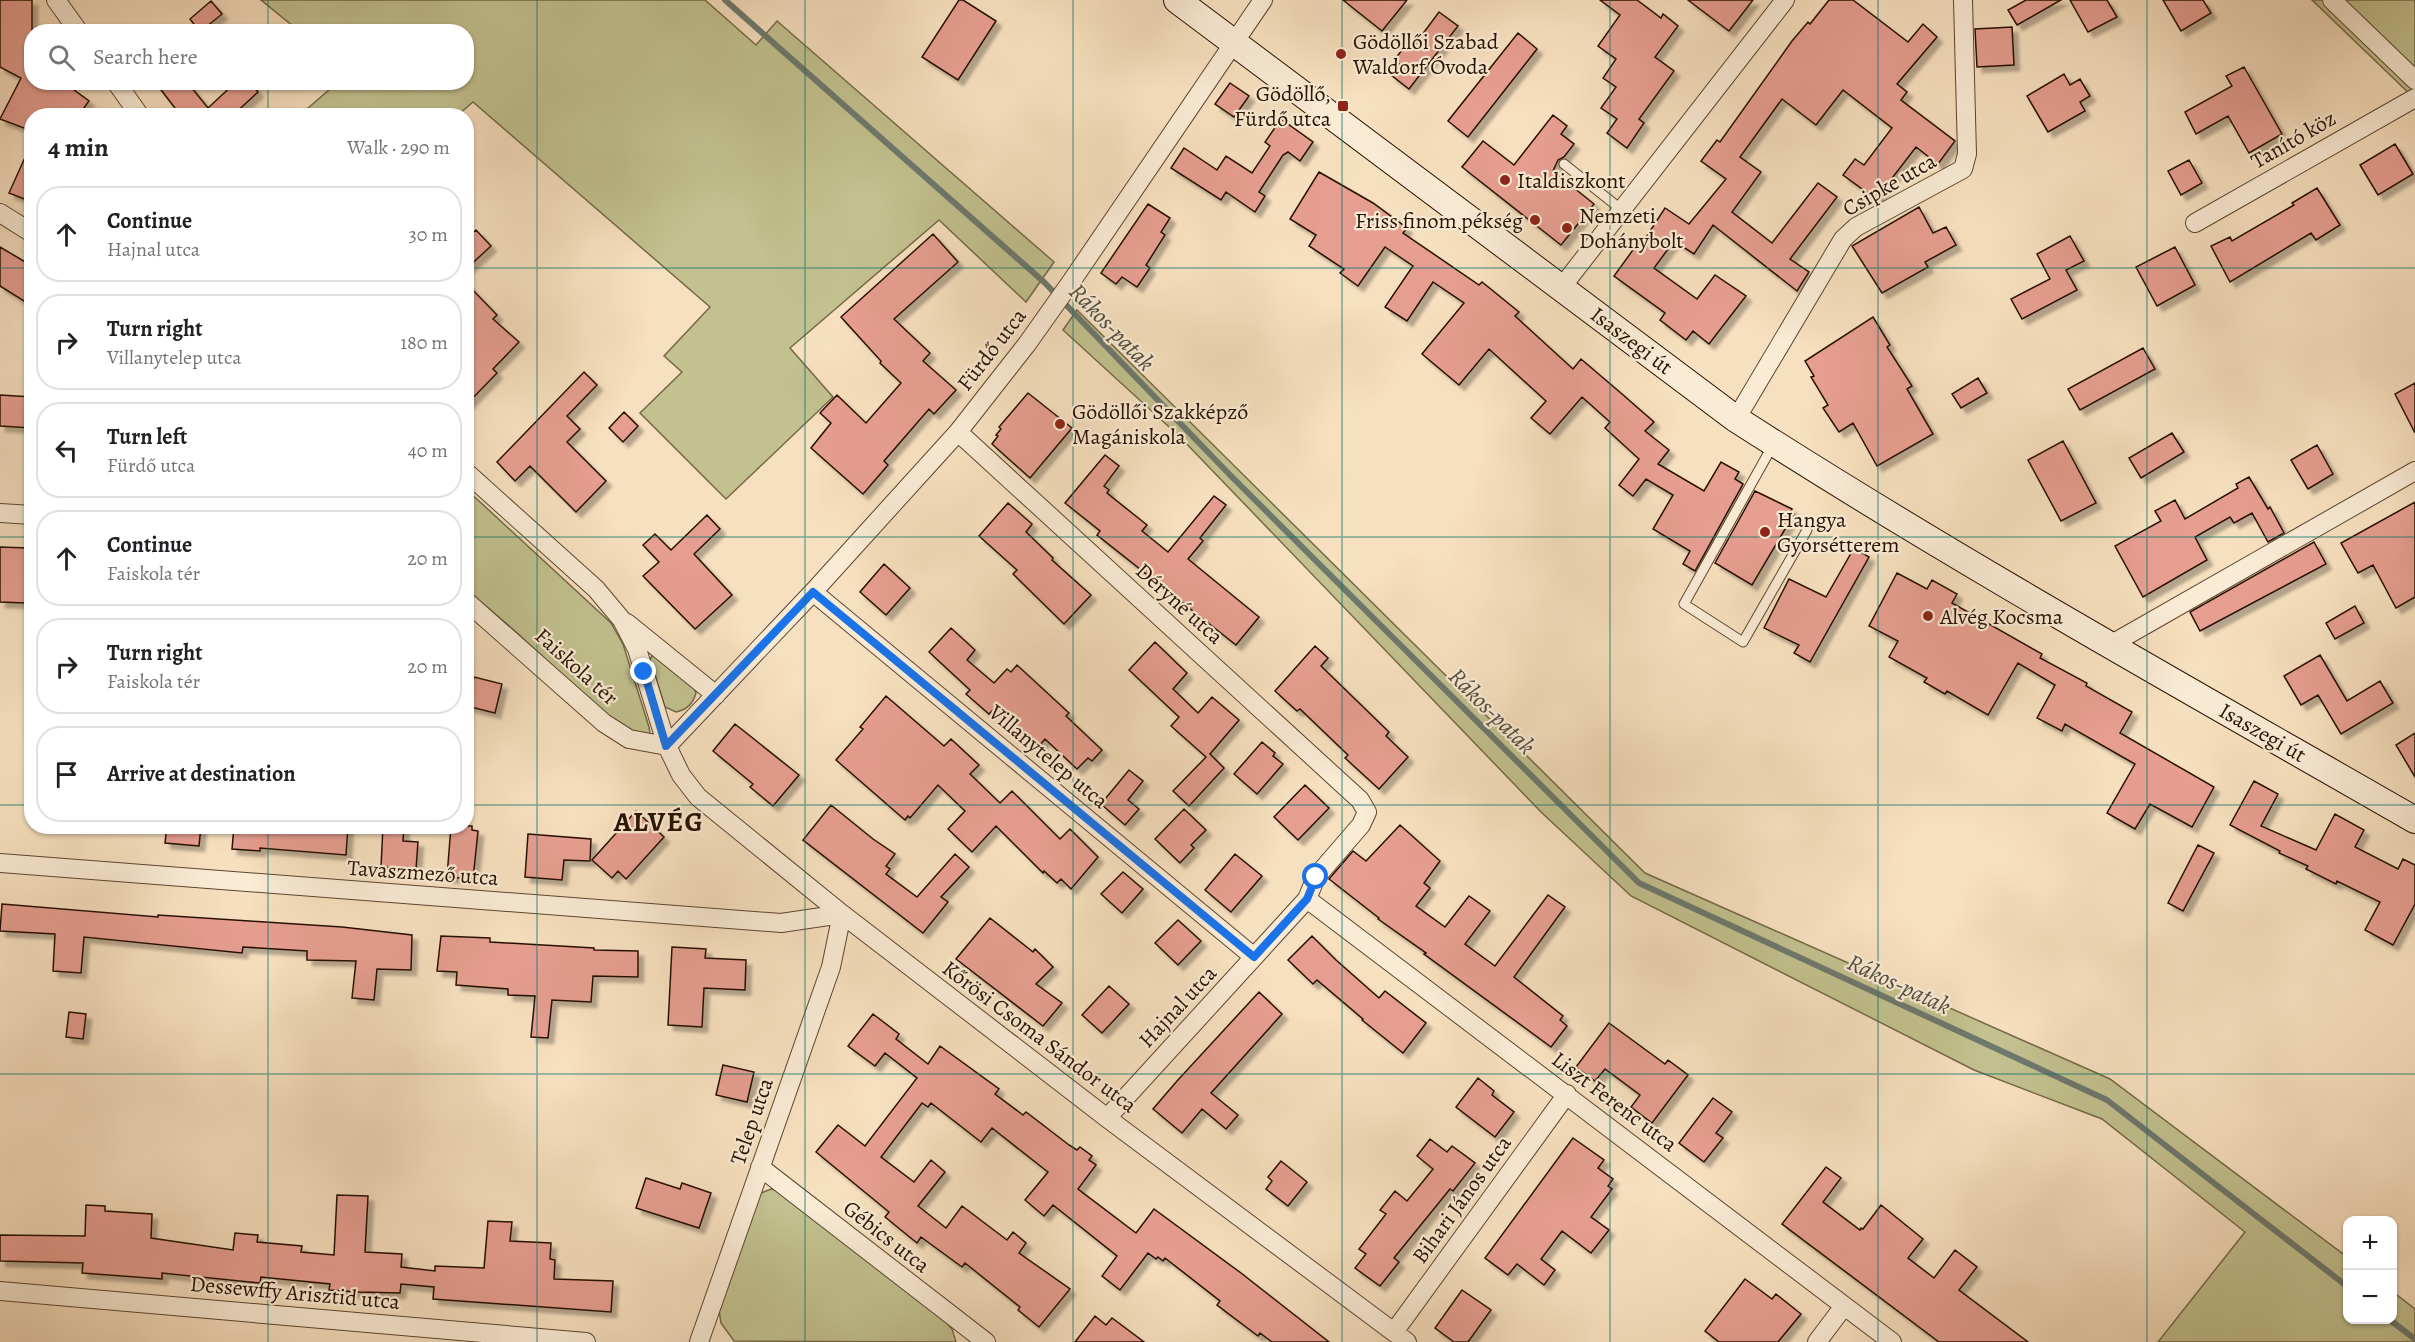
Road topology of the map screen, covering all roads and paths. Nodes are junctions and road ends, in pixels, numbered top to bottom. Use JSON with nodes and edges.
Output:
{"nodes":[{"id":1,"x":56,"y":0,"type":"edge"},
{"id":2,"x":1178,"y":0,"type":"edge"},
{"id":3,"x":1263,"y":0,"type":"edge"},
{"id":4,"x":1785,"y":0,"type":"edge"},
{"id":5,"x":1963,"y":0,"type":"edge"},
{"id":6,"x":2332,"y":0,"type":"edge"},
{"id":7,"x":73,"y":24,"type":"edge"},
{"id":8,"x":1235,"y":41,"type":"junction"},
{"id":9,"x":2415,"y":80,"type":"edge"},
{"id":10,"x":122,"y":90,"type":"edge"},
{"id":11,"x":2415,"y":98,"type":"edge"},
{"id":12,"x":134,"y":108,"type":"edge"},
{"id":13,"x":1564,"y":164,"type":"dead end"},
{"id":14,"x":1622,"y":210,"type":"junction"},
{"id":15,"x":0,"y":213,"type":"edge"},
{"id":16,"x":2195,"y":223,"type":"dead end"},
{"id":17,"x":24,"y":228,"type":"edge"},
{"id":18,"x":1561,"y":288,"type":"junction"},
{"id":19,"x":1736,"y":419,"type":"junction"},
{"id":20,"x":958,"y":432,"type":"junction"},
{"id":21,"x":1774,"y":443,"type":"junction"},
{"id":22,"x":2415,"y":471,"type":"edge"},
{"id":23,"x":474,"y":479,"type":"edge"},
{"id":24,"x":0,"y":513,"type":"edge"},
{"id":25,"x":24,"y":514,"type":"edge"},
{"id":26,"x":1807,"y":530,"type":"dead end"},
{"id":27,"x":813,"y":592,"type":"junction"},
{"id":28,"x":474,"y":608,"type":"edge"},
{"id":29,"x":622,"y":620,"type":"junction"},
{"id":30,"x":2110,"y":645,"type":"junction"},
{"id":31,"x":716,"y":695,"type":"junction"},
{"id":32,"x":666,"y":746,"type":"junction"},
{"id":33,"x":1366,"y":812,"type":"joint"},
{"id":34,"x":2415,"y":820,"type":"edge"},
{"id":35,"x":0,"y":863,"type":"edge"},
{"id":36,"x":1307,"y":899,"type":"junction"},
{"id":37,"x":842,"y":914,"type":"junction"},
{"id":38,"x":1254,"y":957,"type":"junction"},
{"id":39,"x":1567,"y":1094,"type":"junction"},
{"id":40,"x":1107,"y":1118,"type":"junction"},
{"id":41,"x":760,"y":1167,"type":"junction"},
{"id":42,"x":0,"y":1291,"type":"edge"},
{"id":43,"x":1844,"y":1306,"type":"junction"},
{"id":44,"x":1400,"y":1337,"type":"edge"},
{"id":45,"x":586,"y":1342,"type":"edge"},
{"id":46,"x":699,"y":1342,"type":"edge"},
{"id":47,"x":986,"y":1342,"type":"edge"},
{"id":48,"x":1817,"y":1342,"type":"edge"},
{"id":49,"x":1892,"y":1342,"type":"edge"}],
"edges":[{"from":1,"to":7,"type":"street"},
{"from":2,"to":8,"type":"main road","name":"Isaszegi út"},
{"from":3,"to":8,"type":"street","name":"Fürdő utca"},
{"from":4,"to":14,"type":"street"},
{"from":5,"to":19,"type":"street","name":"Csipke utca"},
{"from":6,"to":9,"type":"street"},
{"from":8,"to":18,"type":"main road","name":"Isaszegi út"},
{"from":8,"to":20,"type":"street","name":"Fürdő utca"},
{"from":10,"to":12,"type":"street"},
{"from":11,"to":16,"type":"street","name":"Tanító köz"},
{"from":13,"to":14,"type":"lane"},
{"from":14,"to":18,"type":"street"},
{"from":15,"to":17,"type":"street"},
{"from":18,"to":19,"type":"main road","name":"Isaszegi út"},
{"from":19,"to":21,"type":"main road","name":"Isaszegi út"},
{"from":20,"to":27,"type":"street","name":"Fürdő utca"},
{"from":20,"to":33,"type":"street","name":"Déryné utca"},
{"from":21,"to":26,"type":"lane"},
{"from":21,"to":30,"type":"main road","name":"Isaszegi út"},
{"from":22,"to":30,"type":"street"},
{"from":23,"to":29,"type":"street","name":"Faiskola tér"},
{"from":24,"to":25,"type":"street"},
{"from":27,"to":31,"type":"street","name":"Fürdő utca"},
{"from":27,"to":38,"type":"street","name":"Villanytelep utca"},
{"from":28,"to":32,"type":"street","name":"Faiskola tér"},
{"from":29,"to":31,"type":"street","name":"Faiskola tér"},
{"from":29,"to":32,"type":"street","name":"Faiskola tér"},
{"from":30,"to":34,"type":"main road","name":"Isaszegi út"},
{"from":31,"to":32,"type":"street"},
{"from":32,"to":37,"type":"street","name":"Kőrösi Csoma Sándor utca"},
{"from":33,"to":36,"type":"street","name":"Hajnal utca"},
{"from":35,"to":37,"type":"street","name":"Tavaszmező utca"},
{"from":36,"to":38,"type":"street","name":"Hajnal utca"},
{"from":36,"to":39,"type":"street","name":"Liszt Ferenc utca"},
{"from":37,"to":40,"type":"street","name":"Kőrösi Csoma Sándor utca"},
{"from":37,"to":41,"type":"street","name":"Telep utca"},
{"from":38,"to":40,"type":"street","name":"Hajnal utca"},
{"from":39,"to":43,"type":"street","name":"Liszt Ferenc utca"},
{"from":39,"to":44,"type":"street","name":"Bihari János utca"},
{"from":40,"to":44,"type":"street","name":"Kőrösi Csoma Sándor utca"},
{"from":41,"to":46,"type":"street","name":"Telep utca"},
{"from":41,"to":47,"type":"street","name":"Gébics utca"},
{"from":42,"to":45,"type":"street","name":"Dessewffy Arisztid utca"},
{"from":43,"to":48,"type":"street"},
{"from":43,"to":49,"type":"street","name":"Liszt Ferenc utca"}]}
